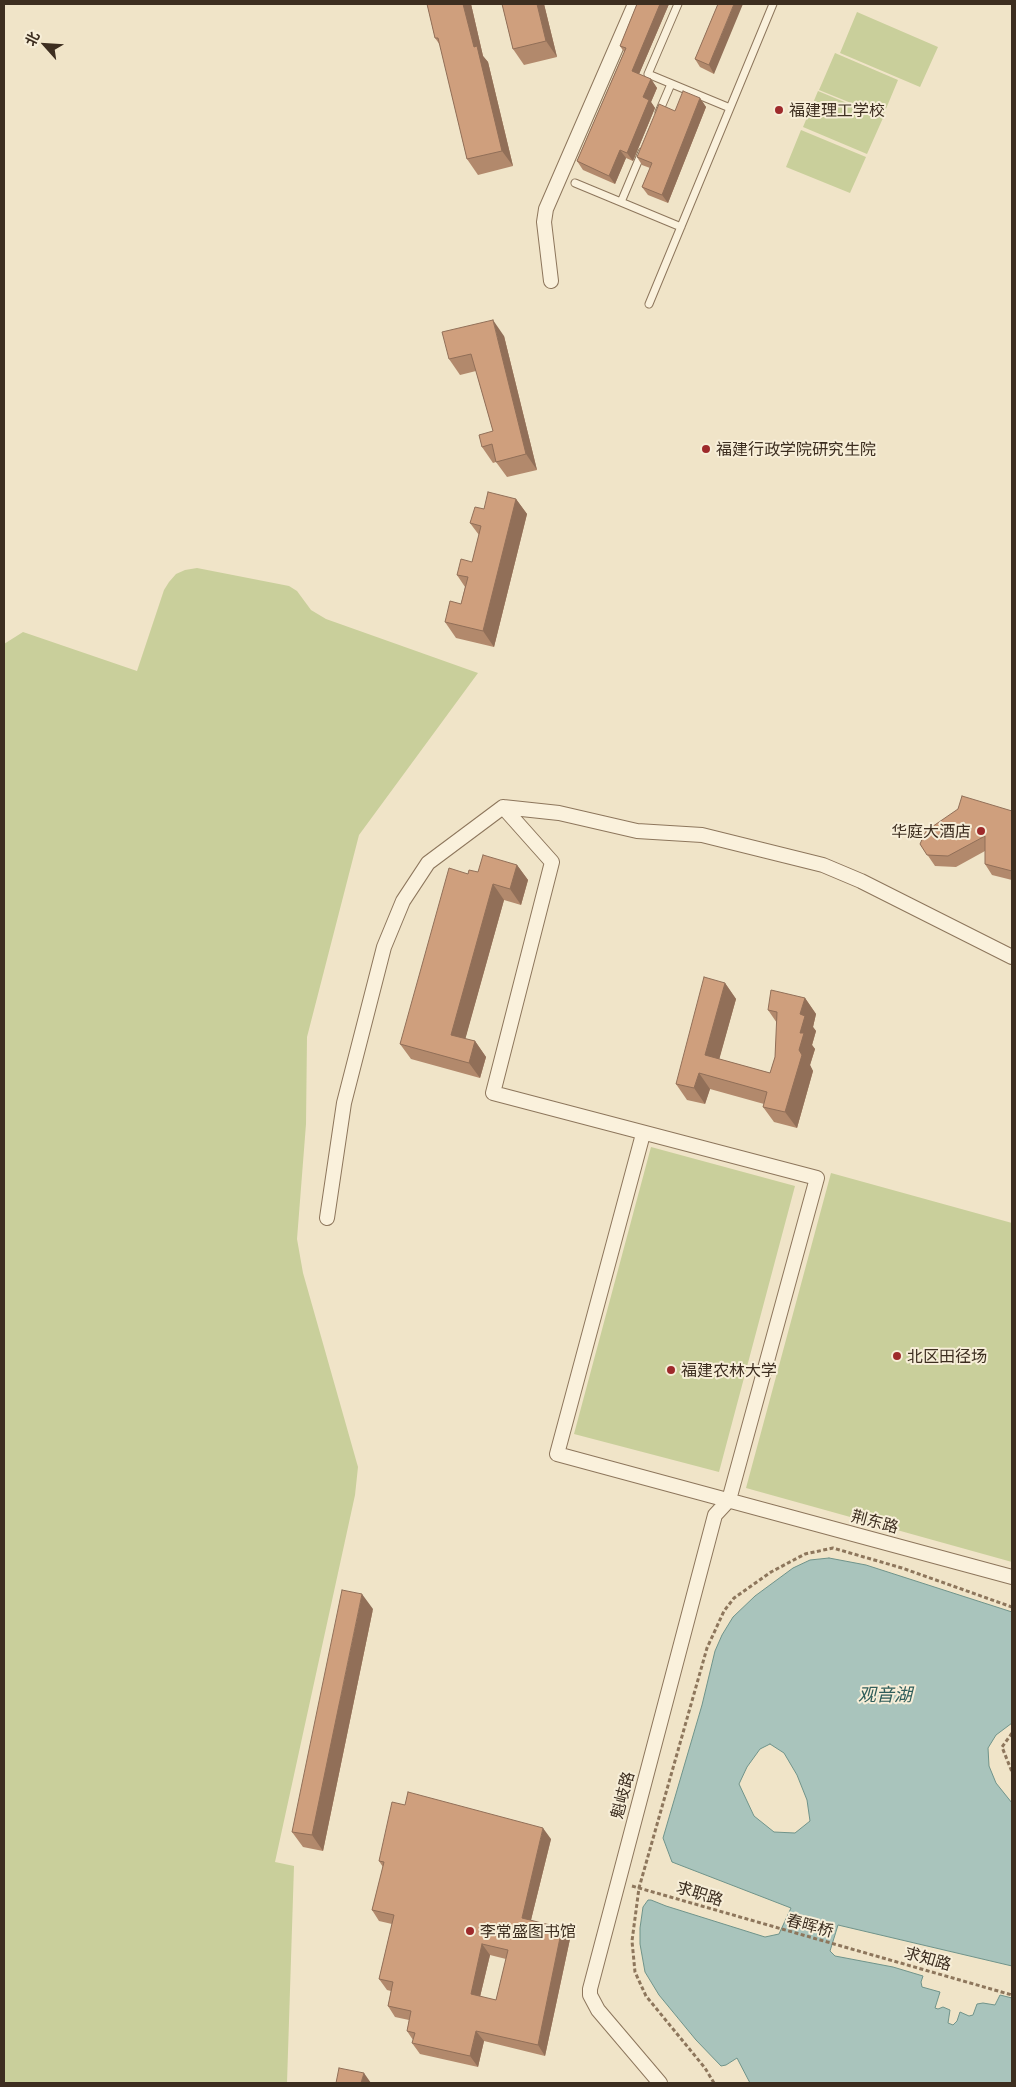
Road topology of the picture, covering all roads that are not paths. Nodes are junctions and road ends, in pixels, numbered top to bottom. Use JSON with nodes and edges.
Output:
{"nodes":[{"id":1,"x":635,"y":4,"type":"edge"},
{"id":2,"x":678,"y":4,"type":"edge"},
{"id":3,"x":774,"y":4,"type":"edge"},
{"id":4,"x":671,"y":84,"type":"junction"},
{"id":5,"x":730,"y":108,"type":"junction"},
{"id":6,"x":656,"y":120,"type":"edge"},
{"id":7,"x":644,"y":148,"type":"edge"},
{"id":8,"x":575,"y":183,"type":"dead end"},
{"id":9,"x":621,"y":202,"type":"junction"},
{"id":10,"x":681,"y":227,"type":"junction"},
{"id":11,"x":551,"y":281,"type":"dead end"},
{"id":12,"x":649,"y":304,"type":"dead end"},
{"id":13,"x":503,"y":807,"type":"junction"},
{"id":14,"x":1012,"y":957,"type":"edge"},
{"id":15,"x":644,"y":1134,"type":"junction"},
{"id":16,"x":327,"y":1218,"type":"dead end"},
{"id":17,"x":729,"y":1500,"type":"junction"},
{"id":18,"x":1012,"y":1576,"type":"edge"},
{"id":19,"x":660,"y":2083,"type":"edge"}],
"edges":[{"from":1,"to":11,"type":"street"},
{"from":2,"to":4,"type":"lane"},
{"from":3,"to":5,"type":"lane"},
{"from":4,"to":5,"type":"lane"},
{"from":4,"to":6,"type":"lane"},
{"from":5,"to":10,"type":"lane"},
{"from":7,"to":9,"type":"lane"},
{"from":8,"to":9,"type":"lane"},
{"from":9,"to":10,"type":"lane"},
{"from":10,"to":12,"type":"lane"},
{"from":13,"to":14,"type":"street"},
{"from":13,"to":15,"type":"street"},
{"from":13,"to":16,"type":"street"},
{"from":15,"to":17,"type":"street","name":"荆东路"},
{"from":15,"to":17,"type":"street"},
{"from":17,"to":18,"type":"street","name":"荆东路"},
{"from":17,"to":19,"type":"street","name":"魁岐路"}]}
